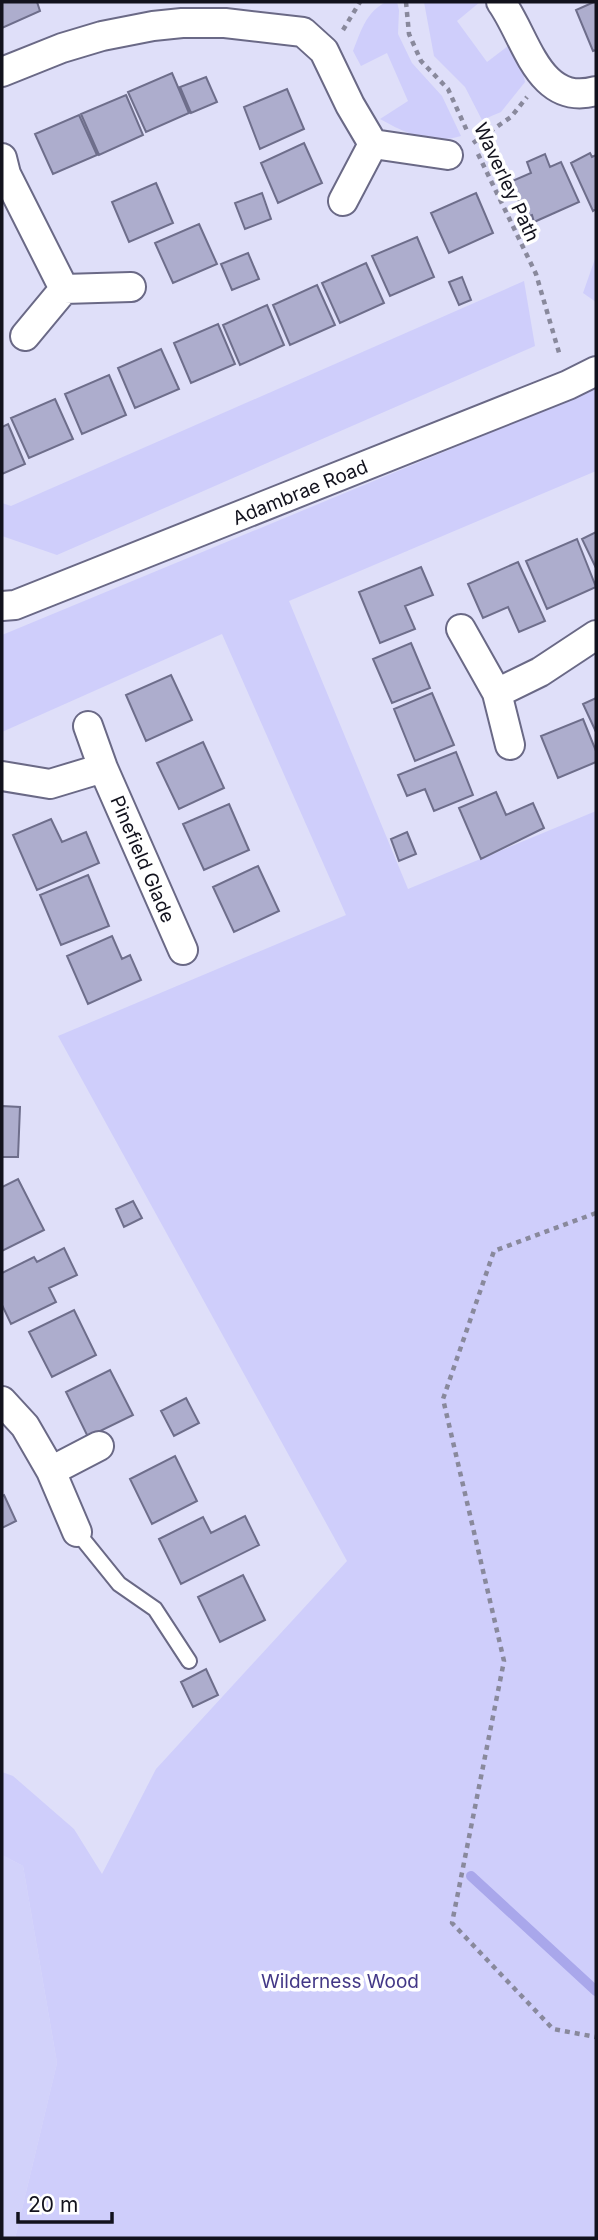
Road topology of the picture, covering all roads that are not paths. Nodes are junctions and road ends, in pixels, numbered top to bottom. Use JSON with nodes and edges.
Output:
{"nodes":[{"id":1,"x":501,"y":2,"type":"edge"},
{"id":2,"x":2,"y":72,"type":"edge"},
{"id":3,"x":596,"y":91,"type":"edge"},
{"id":4,"x":373,"y":144,"type":"junction"},
{"id":5,"x":461,"y":149,"type":"road end"},
{"id":6,"x":2,"y":158,"type":"edge"},
{"id":7,"x":342,"y":201,"type":"dead end"},
{"id":8,"x":131,"y":288,"type":"dead end"},
{"id":9,"x":64,"y":289,"type":"junction"},
{"id":10,"x":25,"y":336,"type":"dead end"},
{"id":11,"x":596,"y":371,"type":"edge"},
{"id":12,"x":2,"y":606,"type":"edge"},
{"id":13,"x":461,"y":629,"type":"dead end"},
{"id":14,"x":596,"y":635,"type":"edge"},
{"id":15,"x":496,"y":692,"type":"junction"},
{"id":16,"x":88,"y":726,"type":"dead end"},
{"id":17,"x":510,"y":745,"type":"dead end"},
{"id":18,"x":103,"y":768,"type":"junction"},
{"id":19,"x":2,"y":776,"type":"edge"},
{"id":20,"x":183,"y":950,"type":"dead end"},
{"id":21,"x":2,"y":1401,"type":"edge"},
{"id":22,"x":99,"y":1446,"type":"dead end"},
{"id":23,"x":51,"y":1471,"type":"junction"},
{"id":24,"x":77,"y":1532,"type":"joint"},
{"id":25,"x":189,"y":1661,"type":"dead end"}],
"edges":[{"from":1,"to":3,"type":"street"},
{"from":2,"to":4,"type":"street"},
{"from":4,"to":5,"type":"street"},
{"from":4,"to":7,"type":"street"},
{"from":6,"to":9,"type":"street"},
{"from":8,"to":9,"type":"street"},
{"from":9,"to":10,"type":"street"},
{"from":11,"to":12,"type":"street","name":"Adambrae Road"},
{"from":13,"to":15,"type":"street"},
{"from":14,"to":15,"type":"street"},
{"from":15,"to":17,"type":"street"},
{"from":16,"to":18,"type":"street","name":"Pinefield Glade"},
{"from":18,"to":19,"type":"street"},
{"from":18,"to":20,"type":"street","name":"Pinefield Glade"},
{"from":21,"to":23,"type":"street"},
{"from":22,"to":23,"type":"street"},
{"from":23,"to":24,"type":"street"},
{"from":24,"to":25,"type":"lane"}]}
